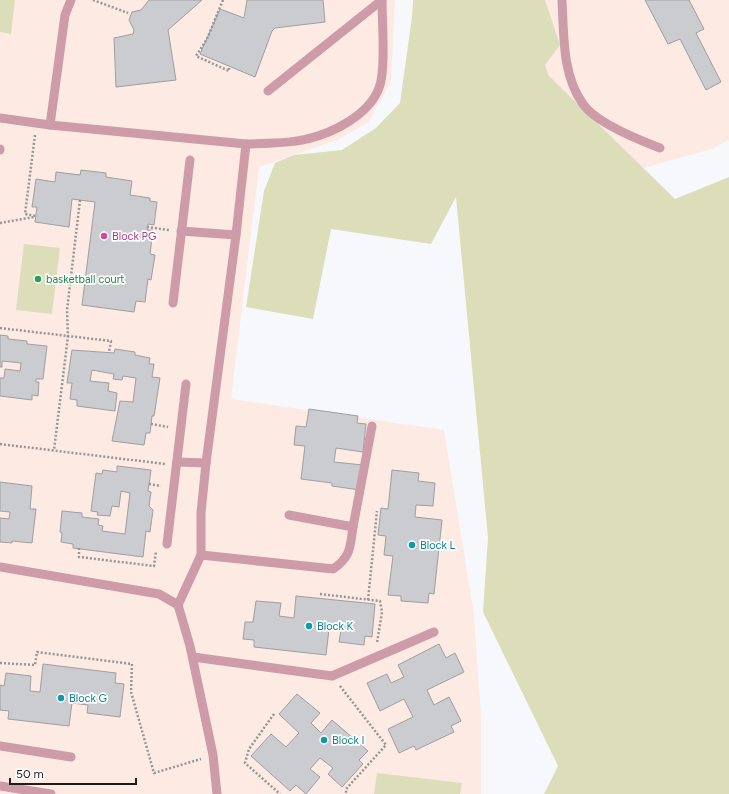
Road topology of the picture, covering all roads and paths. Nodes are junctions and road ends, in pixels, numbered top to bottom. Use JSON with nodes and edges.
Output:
{"nodes":[{"id":1,"x":71,"y":0,"type":"edge"},
{"id":2,"x":93,"y":0,"type":"edge"},
{"id":3,"x":223,"y":0,"type":"edge"},
{"id":4,"x":382,"y":0,"type":"edge"},
{"id":5,"x":562,"y":0,"type":"edge"},
{"id":6,"x":128,"y":13,"type":"dead end"},
{"id":7,"x":229,"y":68,"type":"dead end"},
{"id":8,"x":268,"y":91,"type":"dead end"},
{"id":9,"x":0,"y":118,"type":"edge"},
{"id":10,"x":50,"y":125,"type":"junction"},
{"id":11,"x":36,"y":131,"type":"dead end"},
{"id":12,"x":246,"y":144,"type":"junction"},
{"id":13,"x":660,"y":148,"type":"dead end"},
{"id":14,"x":190,"y":160,"type":"dead end"},
{"id":15,"x":80,"y":200,"type":"dead end"},
{"id":16,"x":0,"y":223,"type":"edge"},
{"id":17,"x":147,"y":228,"type":"dead end"},
{"id":18,"x":182,"y":231,"type":"junction"},
{"id":19,"x":236,"y":235,"type":"junction"},
{"id":20,"x":173,"y":303,"type":"dead end"},
{"id":21,"x":0,"y":328,"type":"edge"},
{"id":22,"x":68,"y":336,"type":"junction"},
{"id":23,"x":109,"y":352,"type":"dead end"},
{"id":24,"x":186,"y":384,"type":"dead end"},
{"id":25,"x":372,"y":426,"type":"dead end"},
{"id":26,"x":0,"y":444,"type":"edge"},
{"id":27,"x":54,"y":450,"type":"junction"},
{"id":28,"x":174,"y":463,"type":"junction"},
{"id":29,"x":206,"y":463,"type":"junction"},
{"id":30,"x":166,"y":464,"type":"junction"},
{"id":31,"x":166,"y":472,"type":"dead end"},
{"id":32,"x":149,"y":484,"type":"dead end"},
{"id":33,"x":164,"y":486,"type":"dead end"},
{"id":34,"x":377,"y":511,"type":"dead end"},
{"id":35,"x":288,"y":515,"type":"dead end"},
{"id":36,"x":353,"y":527,"type":"junction"},
{"id":37,"x":157,"y":544,"type":"dead end"},
{"id":38,"x":167,"y":544,"type":"dead end"},
{"id":39,"x":80,"y":548,"type":"dead end"},
{"id":40,"x":201,"y":555,"type":"junction"},
{"id":41,"x":0,"y":567,"type":"edge"},
{"id":42,"x":320,"y":594,"type":"dead end"},
{"id":43,"x":368,"y":600,"type":"junction"},
{"id":44,"x":178,"y":605,"type":"junction"},
{"id":45,"x":434,"y":632,"type":"dead end"},
{"id":46,"x":193,"y":657,"type":"junction"},
{"id":47,"x":374,"y":659,"type":"junction"},
{"id":48,"x":0,"y":663,"type":"edge"},
{"id":49,"x":332,"y":676,"type":"junction"},
{"id":50,"x":274,"y":714,"type":"dead end"},
{"id":51,"x":0,"y":746,"type":"edge"},
{"id":52,"x":213,"y":755,"type":"junction"},
{"id":53,"x":71,"y":757,"type":"dead end"},
{"id":54,"x":0,"y":786,"type":"edge"},
{"id":55,"x":51,"y":794,"type":"edge"},
{"id":56,"x":217,"y":794,"type":"edge"},
{"id":57,"x":280,"y":794,"type":"edge"},
{"id":58,"x":346,"y":794,"type":"edge"}],
"edges":[{"from":1,"to":10,"type":"lane"},
{"from":2,"to":6,"type":"path"},
{"from":3,"to":7,"type":"path"},
{"from":4,"to":8,"type":"lane"},
{"from":4,"to":12,"type":"lane"},
{"from":5,"to":13,"type":"lane"},
{"from":9,"to":10,"type":"lane"},
{"from":10,"to":12,"type":"lane"},
{"from":11,"to":16,"type":"path"},
{"from":12,"to":19,"type":"lane"},
{"from":14,"to":18,"type":"lane"},
{"from":15,"to":22,"type":"path"},
{"from":17,"to":18,"type":"path"},
{"from":18,"to":19,"type":"lane"},
{"from":18,"to":20,"type":"lane"},
{"from":19,"to":29,"type":"lane"},
{"from":21,"to":22,"type":"path"},
{"from":22,"to":23,"type":"path"},
{"from":22,"to":27,"type":"path"},
{"from":24,"to":28,"type":"lane"},
{"from":25,"to":36,"type":"lane"},
{"from":26,"to":27,"type":"path"},
{"from":27,"to":30,"type":"path"},
{"from":28,"to":29,"type":"lane"},
{"from":28,"to":30,"type":"path"},
{"from":28,"to":38,"type":"lane"},
{"from":29,"to":40,"type":"lane"},
{"from":30,"to":31,"type":"path"},
{"from":32,"to":33,"type":"path"},
{"from":34,"to":43,"type":"path"},
{"from":35,"to":36,"type":"lane"},
{"from":36,"to":40,"type":"lane"},
{"from":37,"to":39,"type":"path"},
{"from":40,"to":44,"type":"lane"},
{"from":41,"to":44,"type":"lane"},
{"from":42,"to":43,"type":"path"},
{"from":43,"to":47,"type":"path"},
{"from":44,"to":46,"type":"lane"},
{"from":45,"to":47,"type":"lane"},
{"from":46,"to":49,"type":"lane"},
{"from":46,"to":52,"type":"lane"},
{"from":47,"to":49,"type":"lane"},
{"from":48,"to":52,"type":"path"},
{"from":49,"to":58,"type":"path"},
{"from":50,"to":57,"type":"path"},
{"from":51,"to":53,"type":"lane"},
{"from":52,"to":56,"type":"lane"},
{"from":54,"to":55,"type":"lane"}]}
